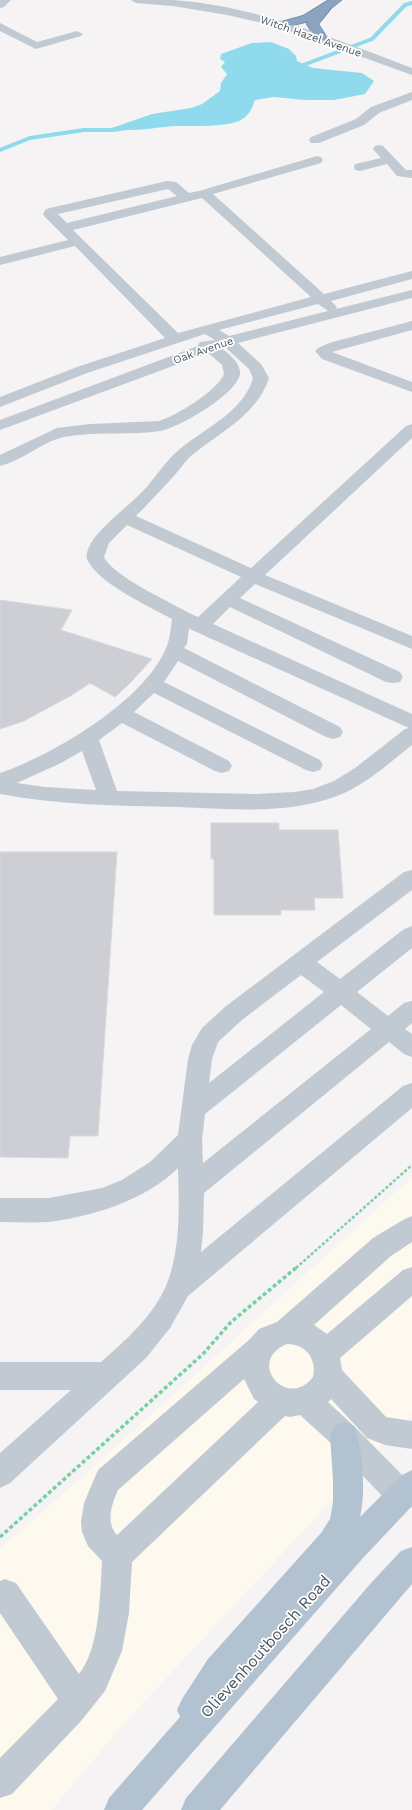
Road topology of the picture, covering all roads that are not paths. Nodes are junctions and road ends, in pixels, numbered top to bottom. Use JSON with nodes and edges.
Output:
{"nodes":[{"id":1,"x":6,"y":0,"type":"edge"},
{"id":2,"x":136,"y":0,"type":"edge"},
{"id":3,"x":334,"y":2,"type":"edge"},
{"id":4,"x":0,"y":5,"type":"edge"},
{"id":5,"x":282,"y":25,"type":"junction"},
{"id":6,"x":0,"y":26,"type":"edge"},
{"id":7,"x":77,"y":34,"type":"dead end"},
{"id":8,"x":322,"y":39,"type":"junction"},
{"id":9,"x":412,"y":72,"type":"edge"},
{"id":10,"x":412,"y":96,"type":"edge"},
{"id":11,"x":315,"y":140,"type":"dead end"},
{"id":12,"x":379,"y":149,"type":"dead end"},
{"id":13,"x":317,"y":160,"type":"dead end"},
{"id":14,"x":390,"y":160,"type":"junction"},
{"id":15,"x":360,"y":167,"type":"dead end"},
{"id":16,"x":412,"y":174,"type":"edge"},
{"id":17,"x":204,"y":194,"type":"junction"},
{"id":18,"x":187,"y":198,"type":"junction"},
{"id":19,"x":63,"y":228,"type":"junction"},
{"id":20,"x":76,"y":242,"type":"junction"},
{"id":21,"x":0,"y":261,"type":"edge"},
{"id":22,"x":412,"y":275,"type":"edge"},
{"id":23,"x":412,"y":294,"type":"edge"},
{"id":24,"x":321,"y":299,"type":"junction"},
{"id":25,"x":336,"y":313,"type":"junction"},
{"id":26,"x":412,"y":325,"type":"edge"},
{"id":27,"x":206,"y":329,"type":"junction"},
{"id":28,"x":182,"y":337,"type":"junction"},
{"id":29,"x":227,"y":342,"type":"junction"},
{"id":30,"x":208,"y":347,"type":"junction"},
{"id":31,"x":412,"y":387,"type":"edge"},
{"id":32,"x":0,"y":402,"type":"edge"},
{"id":33,"x":0,"y":425,"type":"edge"},
{"id":34,"x":412,"y":429,"type":"edge"},
{"id":35,"x":174,"y":439,"type":"junction"},
{"id":36,"x":0,"y":461,"type":"edge"},
{"id":37,"x":124,"y":517,"type":"junction"},
{"id":38,"x":253,"y":576,"type":"junction"},
{"id":39,"x":228,"y":599,"type":"junction"},
{"id":40,"x":182,"y":617,"type":"junction"},
{"id":41,"x":199,"y":626,"type":"junction"},
{"id":42,"x":412,"y":643,"type":"edge"},
{"id":43,"x":174,"y":652,"type":"junction"},
{"id":44,"x":393,"y":677,"type":"dead end"},
{"id":45,"x":152,"y":684,"type":"junction"},
{"id":46,"x":121,"y":714,"type":"junction"},
{"id":47,"x":412,"y":722,"type":"edge"},
{"id":48,"x":333,"y":732,"type":"dead end"},
{"id":49,"x":412,"y":734,"type":"edge"},
{"id":50,"x":88,"y":738,"type":"junction"},
{"id":51,"x":313,"y":765,"type":"dead end"},
{"id":52,"x":222,"y":766,"type":"dead end"},
{"id":53,"x":0,"y":781,"type":"edge"},
{"id":54,"x":0,"y":787,"type":"edge"},
{"id":55,"x":109,"y":798,"type":"junction"},
{"id":56,"x":412,"y":878,"type":"edge"},
{"id":57,"x":412,"y":935,"type":"edge"},
{"id":58,"x":301,"y":962,"type":"junction"},
{"id":59,"x":340,"y":992,"type":"junction"},
{"id":60,"x":412,"y":1010,"type":"edge"},
{"id":61,"x":389,"y":1030,"type":"junction"},
{"id":62,"x":412,"y":1047,"type":"edge"},
{"id":63,"x":412,"y":1093,"type":"edge"},
{"id":64,"x":194,"y":1109,"type":"junction"},
{"id":65,"x":190,"y":1140,"type":"junction"},
{"id":66,"x":190,"y":1189,"type":"junction"},
{"id":67,"x":0,"y":1210,"type":"edge"},
{"id":68,"x":412,"y":1228,"type":"edge"},
{"id":69,"x":412,"y":1278,"type":"edge"},
{"id":70,"x":179,"y":1287,"type":"junction"},
{"id":71,"x":287,"y":1331,"type":"junction"},
{"id":72,"x":258,"y":1349,"type":"junction"},
{"id":73,"x":327,"y":1364,"type":"junction"},
{"id":74,"x":0,"y":1376,"type":"edge"},
{"id":75,"x":106,"y":1376,"type":"junction"},
{"id":76,"x":293,"y":1401,"type":"junction"},
{"id":77,"x":412,"y":1435,"type":"edge"},
{"id":78,"x":344,"y":1436,"type":"junction"},
{"id":79,"x":0,"y":1473,"type":"edge"},
{"id":80,"x":409,"y":1495,"type":"edge"},
{"id":81,"x":117,"y":1555,"type":"junction"},
{"id":82,"x":412,"y":1562,"type":"edge"},
{"id":83,"x":5,"y":1594,"type":"dead end"},
{"id":84,"x":78,"y":1701,"type":"junction"},
{"id":85,"x":155,"y":1769,"type":"junction"},
{"id":86,"x":0,"y":1782,"type":"edge"},
{"id":87,"x":121,"y":1810,"type":"edge"},
{"id":88,"x":198,"y":1810,"type":"edge"}],
"edges":[{"from":1,"to":4,"type":"street"},
{"from":2,"to":5,"type":"street","name":"Witch Hazel Avenue"},
{"from":3,"to":5,"type":"highway"},
{"from":3,"to":8,"type":"highway"},
{"from":5,"to":8,"type":"street","name":"Witch Hazel Avenue"},
{"from":6,"to":7,"type":"street"},
{"from":8,"to":9,"type":"street","name":"Witch Hazel Avenue"},
{"from":10,"to":11,"type":"street"},
{"from":12,"to":14,"type":"street"},
{"from":13,"to":17,"type":"street"},
{"from":14,"to":15,"type":"street"},
{"from":14,"to":16,"type":"street"},
{"from":17,"to":18,"type":"street"},
{"from":17,"to":24,"type":"street"},
{"from":18,"to":19,"type":"street"},
{"from":18,"to":19,"type":"street"},
{"from":19,"to":20,"type":"street"},
{"from":20,"to":21,"type":"street"},
{"from":20,"to":28,"type":"street"},
{"from":22,"to":24,"type":"street","name":"Oak Avenue"},
{"from":23,"to":25,"type":"street","name":"Oak Avenue"},
{"from":24,"to":25,"type":"street"},
{"from":24,"to":27,"type":"street","name":"Oak Avenue"},
{"from":25,"to":29,"type":"street","name":"Oak Avenue"},
{"from":26,"to":31,"type":"street"},
{"from":27,"to":28,"type":"street","name":"Oak Avenue"},
{"from":27,"to":29,"type":"street"},
{"from":28,"to":30,"type":"street"},
{"from":28,"to":32,"type":"street","name":"Oak Avenue"},
{"from":29,"to":30,"type":"street","name":"Oak Avenue"},
{"from":29,"to":35,"type":"street"},
{"from":30,"to":33,"type":"street","name":"Oak Avenue"},
{"from":30,"to":35,"type":"street"},
{"from":34,"to":38,"type":"street"},
{"from":35,"to":36,"type":"street"},
{"from":35,"to":37,"type":"street"},
{"from":37,"to":38,"type":"street"},
{"from":37,"to":40,"type":"street"},
{"from":38,"to":39,"type":"street"},
{"from":38,"to":42,"type":"street"},
{"from":39,"to":41,"type":"street"},
{"from":39,"to":44,"type":"street"},
{"from":40,"to":41,"type":"street"},
{"from":40,"to":43,"type":"street"},
{"from":41,"to":47,"type":"street"},
{"from":43,"to":45,"type":"street"},
{"from":43,"to":48,"type":"street"},
{"from":45,"to":46,"type":"street"},
{"from":45,"to":51,"type":"street"},
{"from":46,"to":50,"type":"street"},
{"from":46,"to":52,"type":"street"},
{"from":49,"to":55,"type":"street"},
{"from":50,"to":53,"type":"street"},
{"from":50,"to":55,"type":"street"},
{"from":54,"to":55,"type":"street"},
{"from":56,"to":58,"type":"street"},
{"from":57,"to":59,"type":"street"},
{"from":58,"to":59,"type":"street"},
{"from":58,"to":64,"type":"street"},
{"from":59,"to":61,"type":"street"},
{"from":59,"to":64,"type":"street"},
{"from":60,"to":61,"type":"street"},
{"from":61,"to":62,"type":"street"},
{"from":61,"to":66,"type":"street"},
{"from":63,"to":70,"type":"street"},
{"from":64,"to":65,"type":"street"},
{"from":65,"to":66,"type":"street"},
{"from":65,"to":67,"type":"street"},
{"from":66,"to":70,"type":"street"},
{"from":68,"to":71,"type":"street"},
{"from":69,"to":73,"type":"street"},
{"from":70,"to":75,"type":"street"},
{"from":71,"to":72,"type":"street"},
{"from":71,"to":73,"type":"street"},
{"from":72,"to":76,"type":"street"},
{"from":72,"to":81,"type":"street"},
{"from":73,"to":76,"type":"street"},
{"from":73,"to":77,"type":"street"},
{"from":74,"to":75,"type":"street"},
{"from":75,"to":79,"type":"street"},
{"from":76,"to":78,"type":"street"},
{"from":76,"to":81,"type":"street"},
{"from":78,"to":80,"type":"street"},
{"from":78,"to":85,"type":"main road"},
{"from":80,"to":85,"type":"main road","name":"Olievenhoutbosch Road"},
{"from":81,"to":84,"type":"street"},
{"from":82,"to":88,"type":"main road"},
{"from":83,"to":84,"type":"street"},
{"from":84,"to":86,"type":"street"},
{"from":85,"to":87,"type":"main road","name":"Olievenhoutbosch Road"}]}
